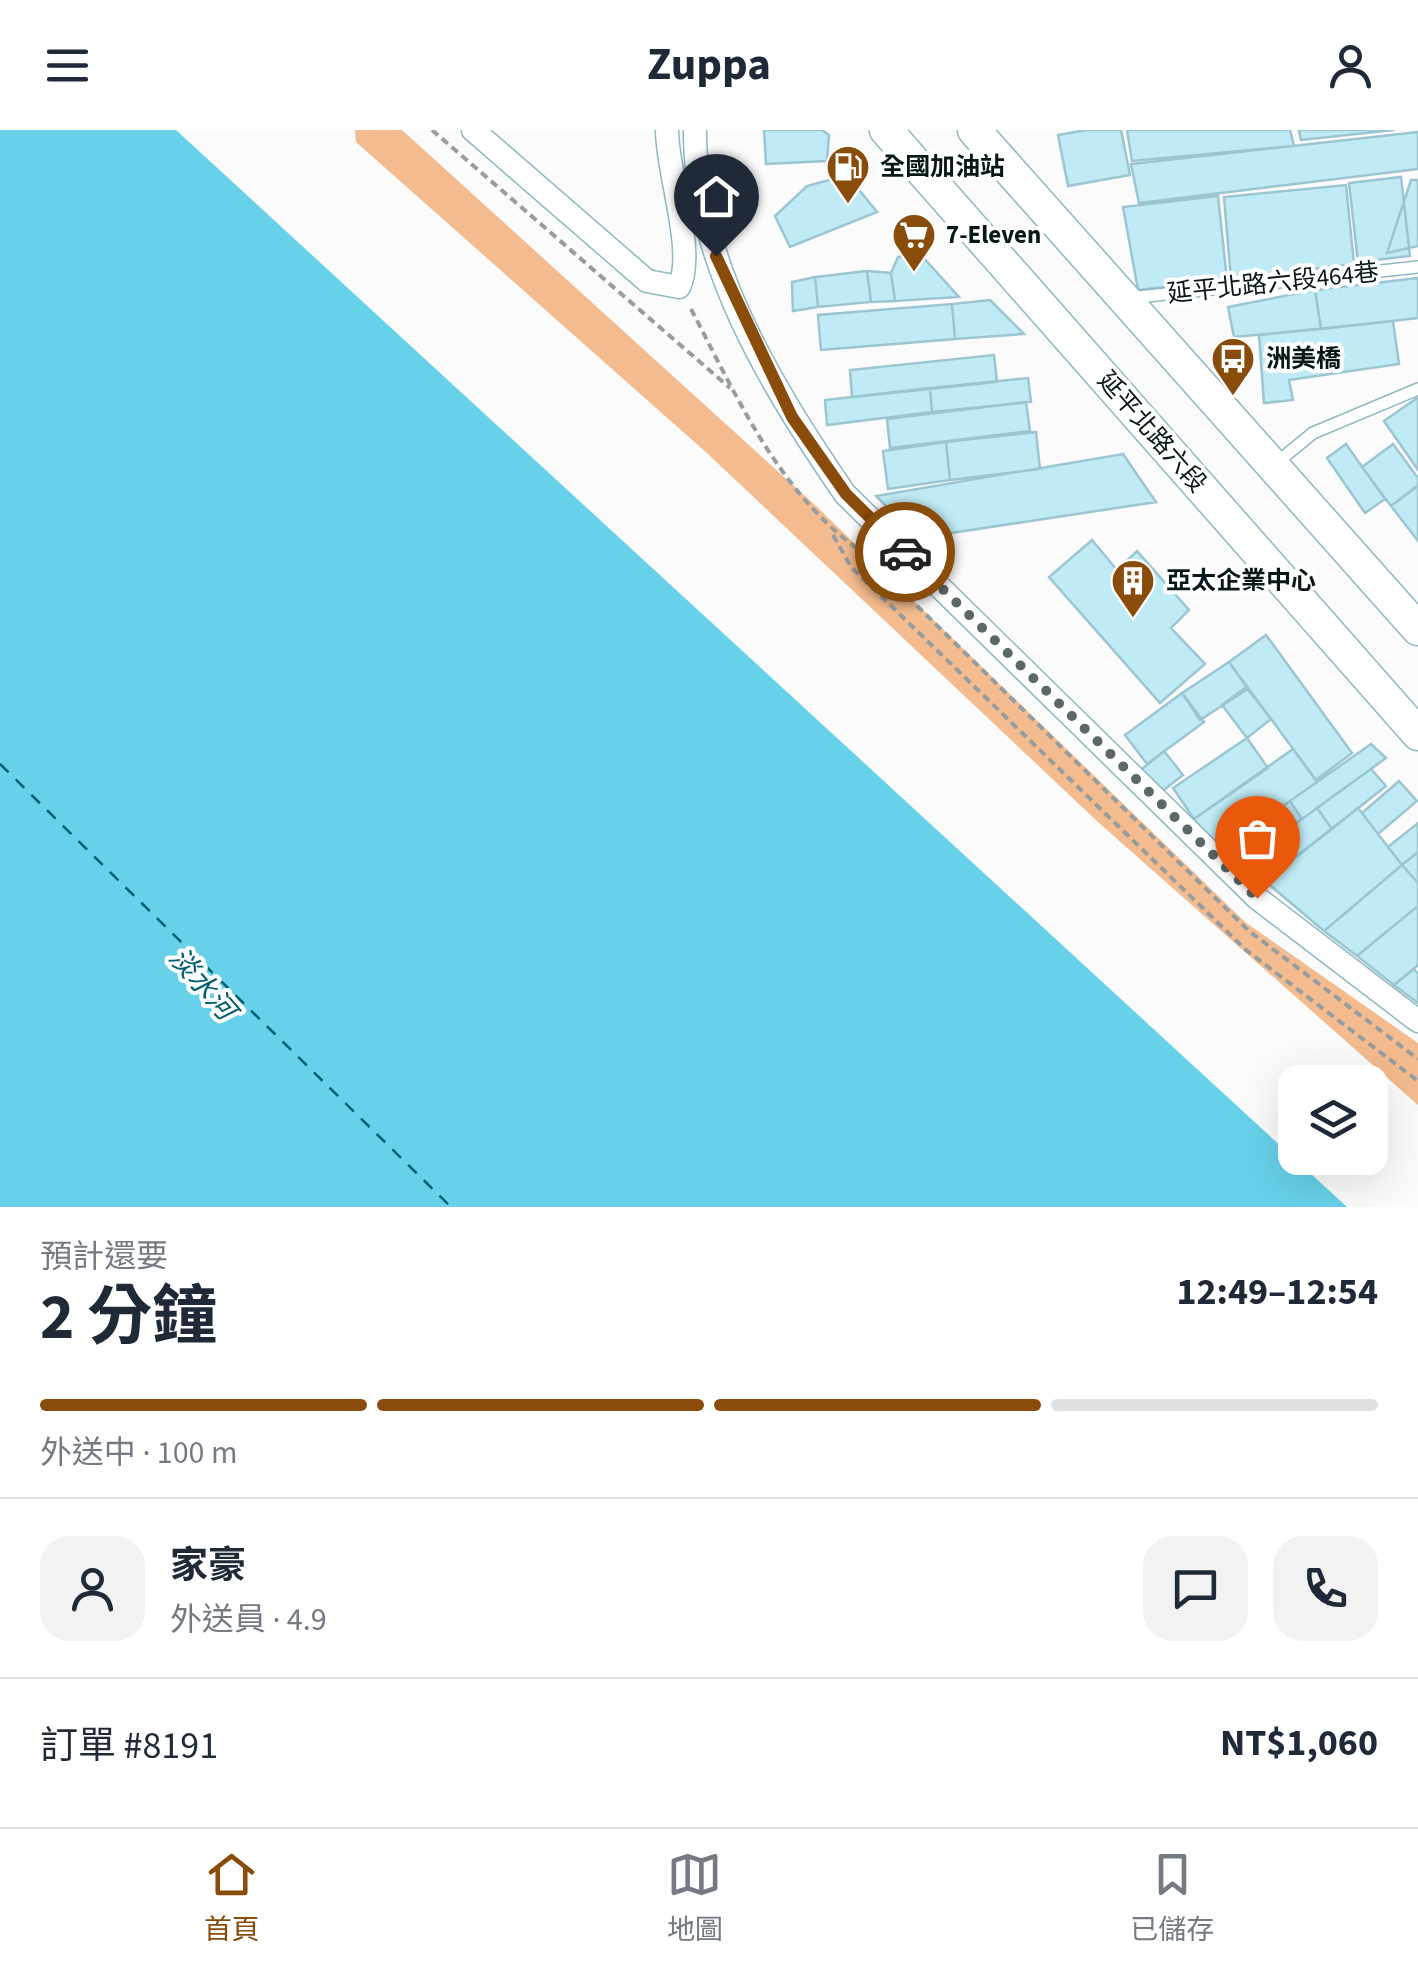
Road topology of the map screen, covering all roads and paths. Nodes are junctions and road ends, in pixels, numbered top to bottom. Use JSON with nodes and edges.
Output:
{"nodes":[{"id":1,"x":432,"y":130,"type":"edge"},
{"id":2,"x":473,"y":130,"type":"edge"},
{"id":3,"x":667,"y":130,"type":"edge"},
{"id":4,"x":696,"y":130,"type":"edge"},
{"id":5,"x":886,"y":130,"type":"edge"},
{"id":6,"x":974,"y":130,"type":"edge"},
{"id":7,"x":1418,"y":267,"type":"edge"},
{"id":8,"x":679,"y":287,"type":"junction"},
{"id":9,"x":1128,"y":298,"type":"junction"},
{"id":10,"x":1418,"y":388,"type":"edge"},
{"id":11,"x":734,"y":391,"type":"junction"},
{"id":12,"x":1276,"y":464,"type":"junction"},
{"id":13,"x":1418,"y":629,"type":"edge"},
{"id":14,"x":1418,"y":734,"type":"edge"},
{"id":15,"x":1418,"y":1021,"type":"edge"},
{"id":16,"x":1418,"y":1081,"type":"edge"}],
"edges":[{"from":1,"to":11,"type":"path"},
{"from":2,"to":8,"type":"street"},
{"from":3,"to":8,"type":"street"},
{"from":4,"to":15,"type":"street"},
{"from":5,"to":14,"type":"main road","name":"延平北路六段"},
{"from":6,"to":9,"type":"main road"},
{"from":7,"to":9,"type":"lane","name":"延平北路六段464巷"},
{"from":8,"to":11,"type":"path"},
{"from":9,"to":12,"type":"main road"},
{"from":10,"to":12,"type":"lane"},
{"from":11,"to":16,"type":"path"},
{"from":12,"to":13,"type":"main road"}]}
